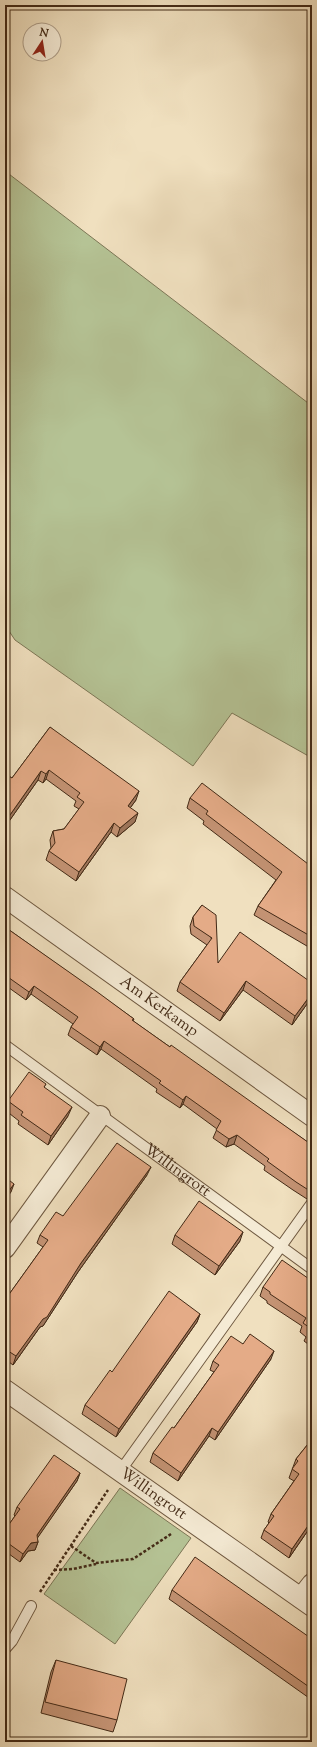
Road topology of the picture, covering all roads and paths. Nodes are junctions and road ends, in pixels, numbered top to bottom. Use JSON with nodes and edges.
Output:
{"nodes":[{"id":1,"x":5,"y":897,"type":"edge"},
{"id":2,"x":5,"y":1045,"type":"edge"},
{"id":3,"x":100,"y":1116,"type":"junction"},
{"id":4,"x":312,"y":1116,"type":"edge"},
{"id":5,"x":312,"y":1203,"type":"edge"},
{"id":6,"x":280,"y":1246,"type":"junction"},
{"id":7,"x":5,"y":1248,"type":"edge"},
{"id":8,"x":312,"y":1269,"type":"edge"},
{"id":9,"x":5,"y":1390,"type":"edge"},
{"id":10,"x":121,"y":1470,"type":"junction"},
{"id":11,"x":181,"y":1515,"type":"junction"},
{"id":12,"x":71,"y":1546,"type":"junction"},
{"id":13,"x":96,"y":1563,"type":"junction"},
{"id":14,"x":54,"y":1570,"type":"junction"},
{"id":15,"x":308,"y":1596,"type":"edge"},
{"id":16,"x":31,"y":1606,"type":"joint"},
{"id":17,"x":5,"y":1649,"type":"edge"}],
"edges":[{"from":1,"to":4,"type":"street","name":"Am Kerkamp"},
{"from":2,"to":3,"type":"lane","name":"Willingrott"},
{"from":3,"to":6,"type":"lane","name":"Willingrott"},
{"from":3,"to":7,"type":"street"},
{"from":5,"to":6,"type":"lane"},
{"from":6,"to":8,"type":"lane","name":"Willingrott"},
{"from":6,"to":10,"type":"lane"},
{"from":9,"to":10,"type":"street","name":"Willingrott"},
{"from":10,"to":11,"type":"street","name":"Willingrott"},
{"from":10,"to":12,"type":"path"},
{"from":11,"to":13,"type":"path"},
{"from":11,"to":15,"type":"street","name":"Willingrott"},
{"from":12,"to":13,"type":"path"},
{"from":12,"to":14,"type":"path"},
{"from":13,"to":14,"type":"path"},
{"from":14,"to":16,"type":"path"},
{"from":16,"to":17,"type":"lane"}]}
